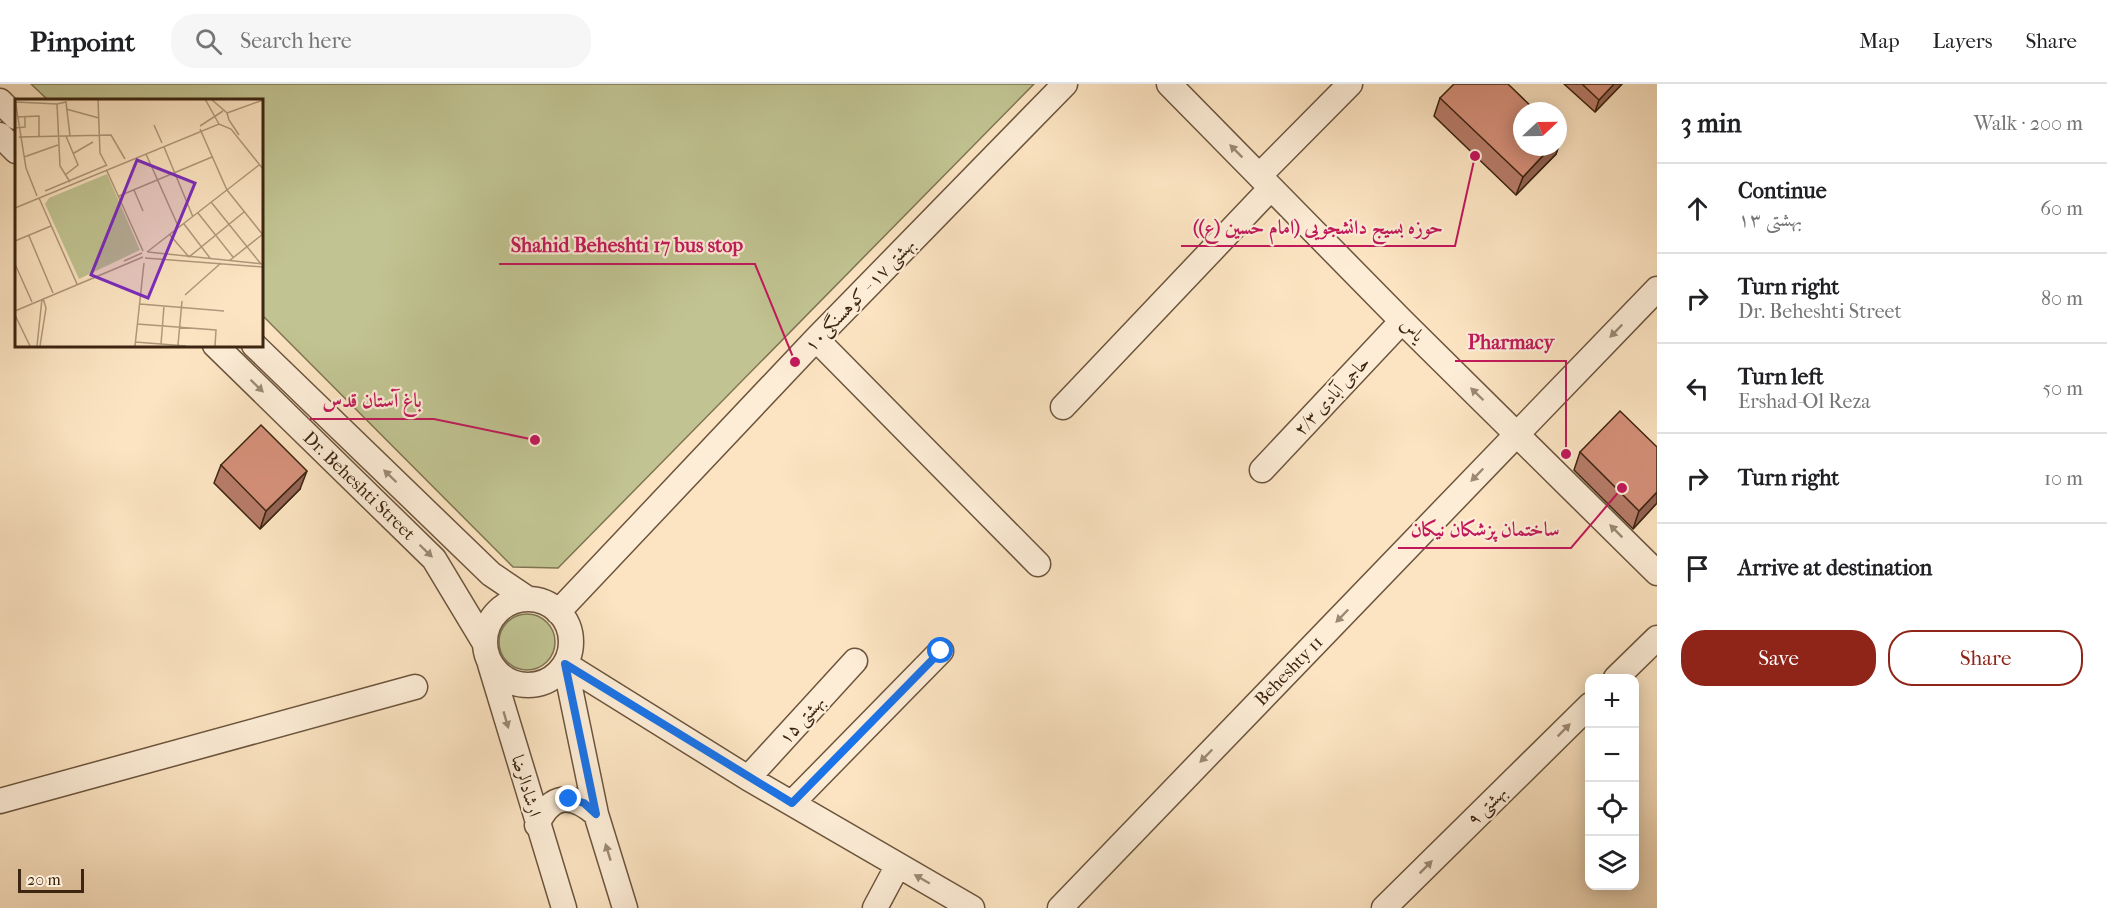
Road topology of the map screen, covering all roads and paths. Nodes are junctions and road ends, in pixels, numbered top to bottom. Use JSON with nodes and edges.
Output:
{"nodes":[{"id":1,"x":1065,"y":84,"type":"edge"},
{"id":2,"x":1169,"y":84,"type":"edge"},
{"id":3,"x":1350,"y":84,"type":"edge"},
{"id":4,"x":0,"y":101,"type":"edge"},
{"id":5,"x":15,"y":116,"type":"edge"},
{"id":6,"x":0,"y":135,"type":"edge"},
{"id":7,"x":15,"y":150,"type":"edge"},
{"id":8,"x":1265,"y":182,"type":"junction"},
{"id":9,"x":1657,"y":289,"type":"edge"},
{"id":10,"x":1402,"y":321,"type":"junction"},
{"id":11,"x":816,"y":339,"type":"junction"},
{"id":12,"x":216,"y":346,"type":"edge"},
{"id":13,"x":255,"y":346,"type":"edge"},
{"id":14,"x":1063,"y":407,"type":"dead end"},
{"id":15,"x":1518,"y":433,"type":"junction"},
{"id":16,"x":1262,"y":470,"type":"dead end"},
{"id":17,"x":1038,"y":564,"type":"dead end"},
{"id":18,"x":1657,"y":573,"type":"edge"},
{"id":19,"x":528,"y":599,"type":"junction"},
{"id":20,"x":558,"y":612,"type":"junction"},
{"id":21,"x":1657,"y":638,"type":"edge"},
{"id":22,"x":941,"y":651,"type":"dead end"},
{"id":23,"x":487,"y":653,"type":"junction"},
{"id":24,"x":855,"y":661,"type":"dead end"},
{"id":25,"x":565,"y":664,"type":"junction"},
{"id":26,"x":1620,"y":674,"type":"edge"},
{"id":27,"x":415,"y":687,"type":"dead end"},
{"id":28,"x":1585,"y":710,"type":"edge"},
{"id":29,"x":748,"y":778,"type":"junction"},
{"id":30,"x":0,"y":801,"type":"edge"},
{"id":31,"x":792,"y":803,"type":"junction"},
{"id":32,"x":596,"y":814,"type":"junction"},
{"id":33,"x":537,"y":825,"type":"junction"},
{"id":34,"x":898,"y":865,"type":"junction"},
{"id":35,"x":564,"y":908,"type":"edge"},
{"id":36,"x":625,"y":908,"type":"edge"},
{"id":37,"x":875,"y":908,"type":"edge"},
{"id":38,"x":972,"y":908,"type":"edge"},
{"id":39,"x":1060,"y":908,"type":"edge"},
{"id":40,"x":1384,"y":908,"type":"edge"}],
"edges":[{"from":1,"to":11,"type":"street","name":"بهشتی ۱۷ - کوهسنگی۱۰"},
{"from":8,"to":2,"type":"street","name":"یاس","one_way":true},
{"from":3,"to":8,"type":"street"},
{"from":4,"to":5,"type":"street"},
{"from":6,"to":7,"type":"street"},
{"from":8,"to":10,"type":"street","name":"یاس"},
{"from":8,"to":14,"type":"street"},
{"from":9,"to":15,"type":"street","name":"Beheshty 11","one_way":true},
{"from":15,"to":10,"type":"street","name":"یاس","one_way":true},
{"from":10,"to":16,"type":"street","name":"حاجی آبادی ۲/۳"},
{"from":11,"to":17,"type":"street"},
{"from":11,"to":20,"type":"street","name":"بهشتی ۱۷ - کوهسنگی۱۰"},
{"from":12,"to":23,"type":"street","name":"Dr. Beheshti Street","one_way":true},
{"from":19,"to":13,"type":"street","name":"Dr. Beheshti Street","one_way":true},
{"from":18,"to":15,"type":"street","name":"یاس","one_way":true},
{"from":15,"to":39,"type":"street","name":"Beheshty 11","one_way":true},
{"from":19,"to":20,"type":"street"},
{"from":19,"to":23,"type":"street"},
{"from":20,"to":25,"type":"street"},
{"from":21,"to":26,"type":"street"},
{"from":22,"to":31,"type":"street"},
{"from":23,"to":25,"type":"street"},
{"from":23,"to":33,"type":"street","name":"ارشادالرضا","one_way":true},
{"from":24,"to":29,"type":"street","name":"بهشتی ۱۵"},
{"from":25,"to":29,"type":"street"},
{"from":25,"to":32,"type":"street"},
{"from":27,"to":30,"type":"street"},
{"from":40,"to":28,"type":"street","name":"بهشتی ۹","one_way":true},
{"from":29,"to":31,"type":"street"},
{"from":31,"to":34,"type":"street"},
{"from":32,"to":33,"type":"street"},
{"from":36,"to":32,"type":"street","one_way":true},
{"from":33,"to":35,"type":"street","name":"ارشادالرضا"},
{"from":34,"to":37,"type":"street"},
{"from":38,"to":34,"type":"street","one_way":true}]}
